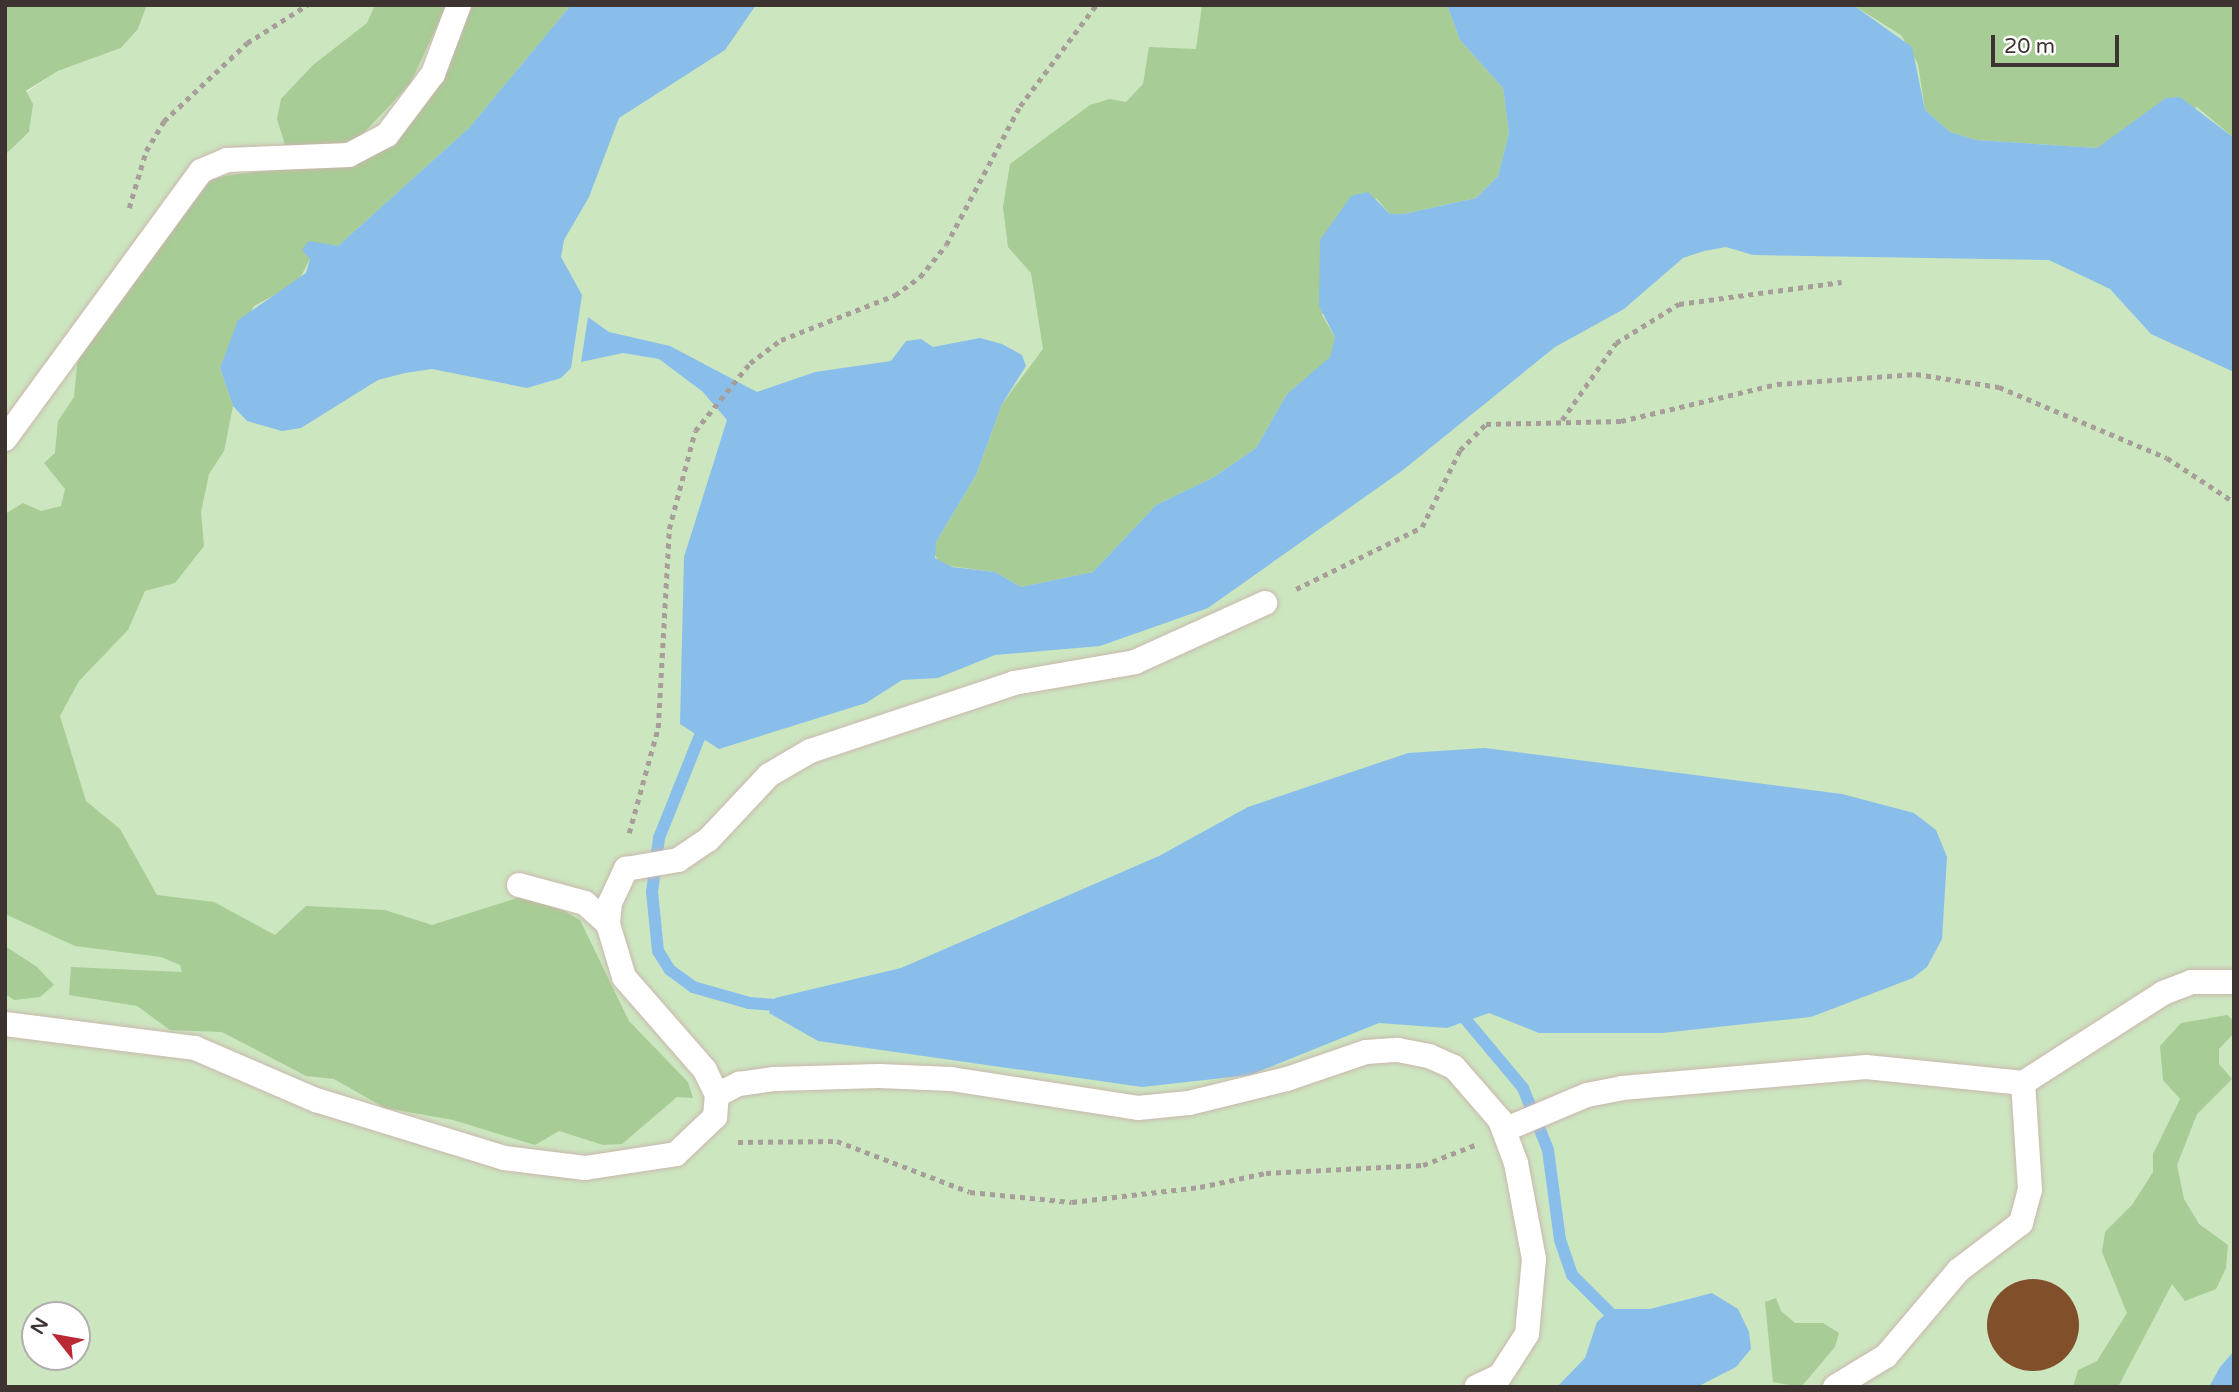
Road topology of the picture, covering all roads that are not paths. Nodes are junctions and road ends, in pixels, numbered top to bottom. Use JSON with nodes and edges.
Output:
{"nodes":[{"id":1,"x":458,"y":5,"type":"edge"},
{"id":2,"x":5,"y":439,"type":"edge"},
{"id":3,"x":1265,"y":603,"type":"road end"},
{"id":4,"x":519,"y":885,"type":"dead end"},
{"id":5,"x":608,"y":924,"type":"junction"},
{"id":6,"x":2234,"y":982,"type":"edge"},
{"id":7,"x":5,"y":1024,"type":"edge"},
{"id":8,"x":2023,"y":1083,"type":"junction"},
{"id":9,"x":716,"y":1106,"type":"junction"},
{"id":10,"x":1511,"y":1127,"type":"junction"},
{"id":11,"x":1476,"y":1387,"type":"edge"},
{"id":12,"x":1835,"y":1387,"type":"edge"}],
"edges":[{"from":1,"to":2,"type":"lane"},
{"from":3,"to":5,"type":"lane"},
{"from":4,"to":5,"type":"lane"},
{"from":5,"to":9,"type":"lane"},
{"from":6,"to":8,"type":"lane"},
{"from":7,"to":9,"type":"lane"},
{"from":8,"to":10,"type":"lane"},
{"from":8,"to":12,"type":"lane"},
{"from":9,"to":10,"type":"lane"},
{"from":10,"to":11,"type":"lane"}]}
